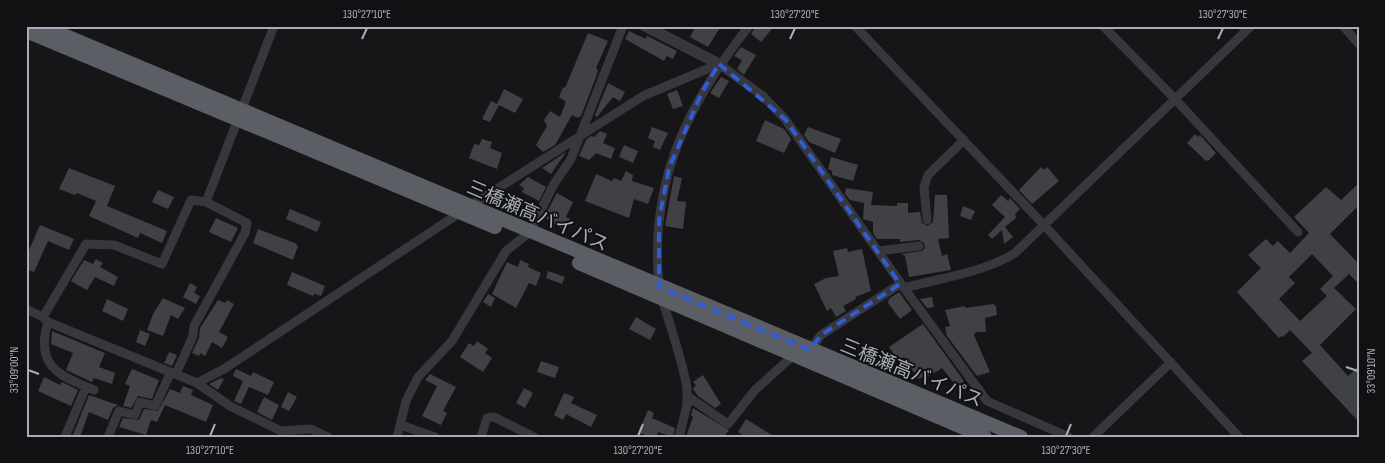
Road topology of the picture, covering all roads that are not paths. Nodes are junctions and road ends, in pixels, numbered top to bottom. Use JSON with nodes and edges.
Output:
{"nodes":[{"id":1,"x":42,"y":26,"type":"edge"},
{"id":2,"x":274,"y":26,"type":"edge"},
{"id":3,"x":623,"y":26,"type":"edge"},
{"id":4,"x":645,"y":26,"type":"edge"},
{"id":5,"x":749,"y":26,"type":"edge"},
{"id":6,"x":855,"y":26,"type":"edge"},
{"id":7,"x":1103,"y":26,"type":"edge"},
{"id":8,"x":1252,"y":26,"type":"edge"},
{"id":9,"x":1343,"y":26,"type":"edge"},
{"id":10,"x":658,"y":29,"type":"edge"},
{"id":11,"x":26,"y":32,"type":"edge"},
{"id":12,"x":1359,"y":44,"type":"edge"},
{"id":13,"x":720,"y":64,"type":"junction"},
{"id":14,"x":1175,"y":99,"type":"junction"},
{"id":15,"x":241,"y":115,"type":"junction"},
{"id":16,"x":581,"y":135,"type":"junction"},
{"id":17,"x":964,"y":140,"type":"junction"},
{"id":18,"x":206,"y":202,"type":"junction"},
{"id":19,"x":465,"y":210,"type":"junction"},
{"id":20,"x":927,"y":220,"type":"dead end"},
{"id":21,"x":1044,"y":225,"type":"junction"},
{"id":22,"x":1298,"y":232,"type":"dead end"},
{"id":23,"x":526,"y":235,"type":"junction"},
{"id":24,"x":919,"y":246,"type":"dead end"},
{"id":25,"x":878,"y":251,"type":"junction"},
{"id":26,"x":902,"y":286,"type":"junction"},
{"id":27,"x":661,"y":293,"type":"junction"},
{"id":28,"x":26,"y":309,"type":"edge"},
{"id":29,"x":46,"y":319,"type":"junction"},
{"id":30,"x":803,"y":351,"type":"junction"},
{"id":31,"x":1171,"y":362,"type":"junction"},
{"id":32,"x":173,"y":373,"type":"junction"},
{"id":33,"x":197,"y":383,"type":"junction"},
{"id":34,"x":687,"y":396,"type":"junction"},
{"id":35,"x":402,"y":425,"type":"junction"},
{"id":36,"x":287,"y":434,"type":"edge"},
{"id":37,"x":65,"y":437,"type":"edge"},
{"id":38,"x":108,"y":437,"type":"edge"},
{"id":39,"x":328,"y":437,"type":"edge"},
{"id":40,"x":397,"y":437,"type":"edge"},
{"id":41,"x":435,"y":437,"type":"edge"},
{"id":42,"x":480,"y":437,"type":"edge"},
{"id":43,"x":534,"y":437,"type":"edge"},
{"id":44,"x":679,"y":437,"type":"edge"},
{"id":45,"x":986,"y":437,"type":"edge"},
{"id":46,"x":1021,"y":437,"type":"edge"},
{"id":47,"x":1069,"y":437,"type":"edge"},
{"id":48,"x":1093,"y":437,"type":"edge"},
{"id":49,"x":1239,"y":437,"type":"edge"}],
"edges":[{"from":1,"to":15,"type":"highway","name":"三橋瀬高バイパス"},
{"from":2,"to":15,"type":"street"},
{"from":3,"to":16,"type":"street"},
{"from":4,"to":10,"type":"street"},
{"from":5,"to":13,"type":"street"},
{"from":6,"to":17,"type":"street"},
{"from":7,"to":14,"type":"street"},
{"from":8,"to":14,"type":"street"},
{"from":9,"to":12,"type":"street"},
{"from":10,"to":13,"type":"street"},
{"from":11,"to":15,"type":"highway","name":"三橋瀬高バイパス"},
{"from":13,"to":16,"type":"street"},
{"from":13,"to":25,"type":"street"},
{"from":13,"to":27,"type":"street"},
{"from":14,"to":21,"type":"street"},
{"from":14,"to":22,"type":"street"},
{"from":15,"to":18,"type":"street"},
{"from":15,"to":19,"type":"highway","name":"三橋瀬高バイパス"},
{"from":16,"to":19,"type":"street"},
{"from":16,"to":23,"type":"street"},
{"from":17,"to":20,"type":"street"},
{"from":17,"to":21,"type":"street"},
{"from":18,"to":29,"type":"street"},
{"from":18,"to":32,"type":"street"},
{"from":19,"to":23,"type":"highway","name":"三橋瀬高バイパス"},
{"from":19,"to":33,"type":"street"},
{"from":21,"to":26,"type":"street"},
{"from":21,"to":31,"type":"street"},
{"from":23,"to":27,"type":"highway","name":"三橋瀬高バイパス"},
{"from":23,"to":35,"type":"street"},
{"from":24,"to":25,"type":"street"},
{"from":25,"to":26,"type":"street"},
{"from":26,"to":30,"type":"street"},
{"from":26,"to":47,"type":"street"},
{"from":27,"to":30,"type":"highway","name":"三橋瀬高バイパス"},
{"from":27,"to":34,"type":"street"},
{"from":28,"to":29,"type":"street"},
{"from":29,"to":32,"type":"street"},
{"from":29,"to":37,"type":"street"},
{"from":30,"to":34,"type":"street"},
{"from":30,"to":45,"type":"highway","name":"三橋瀬高バイパス"},
{"from":30,"to":46,"type":"highway","name":"三橋瀬高バイパス"},
{"from":31,"to":48,"type":"street"},
{"from":31,"to":49,"type":"street"},
{"from":32,"to":33,"type":"street"},
{"from":32,"to":38,"type":"street"},
{"from":33,"to":36,"type":"street"},
{"from":34,"to":44,"type":"street"},
{"from":35,"to":40,"type":"street"},
{"from":35,"to":41,"type":"street"},
{"from":36,"to":39,"type":"street"},
{"from":42,"to":43,"type":"street"}]}
